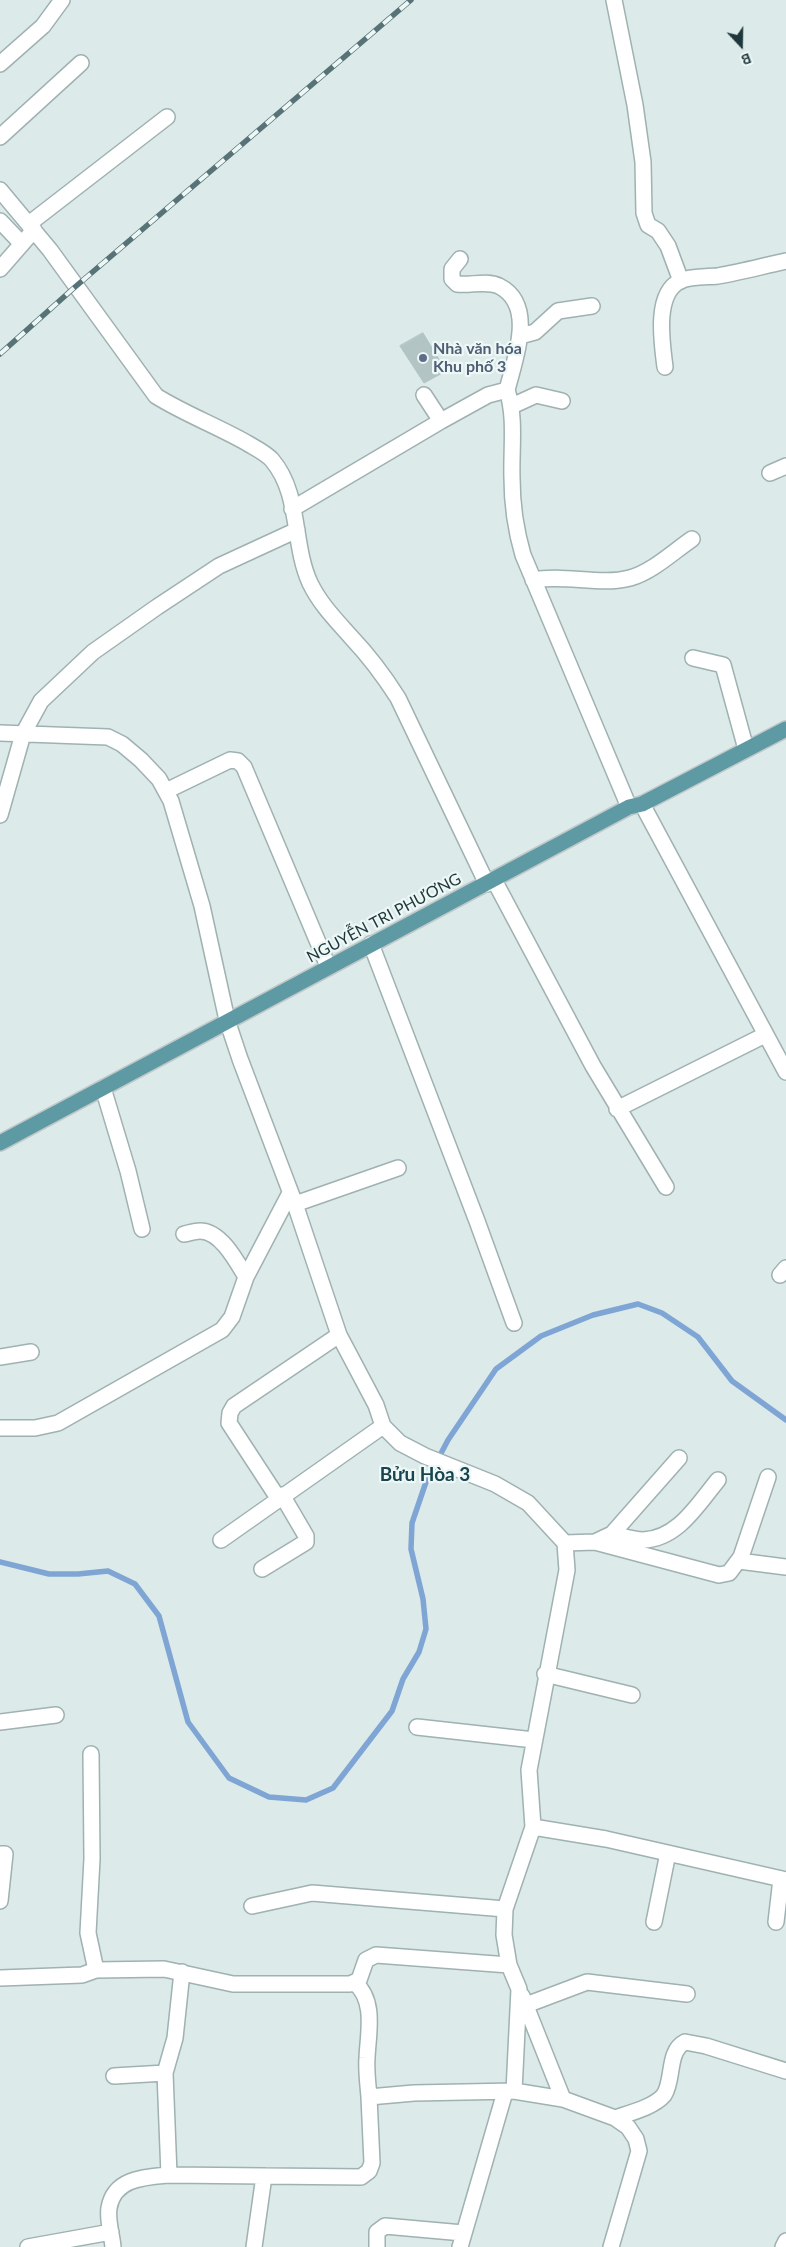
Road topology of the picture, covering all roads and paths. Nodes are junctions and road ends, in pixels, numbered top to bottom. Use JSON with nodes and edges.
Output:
{"nodes":[{"id":1,"x":62,"y":0,"type":"edge"},
{"id":2,"x":614,"y":0,"type":"edge"},
{"id":3,"x":81,"y":63,"type":"dead end"},
{"id":4,"x":0,"y":64,"type":"edge"},
{"id":5,"x":167,"y":117,"type":"dead end"},
{"id":6,"x":0,"y":137,"type":"edge"},
{"id":7,"x":0,"y":190,"type":"edge"},
{"id":8,"x":0,"y":221,"type":"edge"},
{"id":9,"x":32,"y":226,"type":"junction"},
{"id":10,"x":22,"y":244,"type":"junction"},
{"id":11,"x":460,"y":259,"type":"dead end"},
{"id":12,"x":786,"y":261,"type":"edge"},
{"id":13,"x":0,"y":269,"type":"edge"},
{"id":14,"x":681,"y":281,"type":"junction"},
{"id":15,"x":592,"y":306,"type":"dead end"},
{"id":16,"x":520,"y":336,"type":"junction"},
{"id":17,"x":666,"y":367,"type":"dead end"},
{"id":18,"x":507,"y":390,"type":"junction"},
{"id":19,"x":424,"y":395,"type":"dead end"},
{"id":20,"x":562,"y":401,"type":"dead end"},
{"id":21,"x":512,"y":406,"type":"junction"},
{"id":22,"x":441,"y":421,"type":"junction"},
{"id":23,"x":786,"y":466,"type":"edge"},
{"id":24,"x":770,"y":472,"type":"dead end"},
{"id":25,"x":292,"y":509,"type":"junction"},
{"id":26,"x":297,"y":530,"type":"junction"},
{"id":27,"x":692,"y":539,"type":"dead end"},
{"id":28,"x":533,"y":580,"type":"junction"},
{"id":29,"x":693,"y":658,"type":"dead end"},
{"id":30,"x":786,"y":729,"type":"edge"},
{"id":31,"x":0,"y":732,"type":"edge"},
{"id":32,"x":23,"y":734,"type":"junction"},
{"id":33,"x":746,"y":749,"type":"junction"},
{"id":34,"x":166,"y":791,"type":"junction"},
{"id":35,"x":635,"y":805,"type":"junction"},
{"id":36,"x":0,"y":815,"type":"edge"},
{"id":37,"x":490,"y":882,"type":"junction"},
{"id":38,"x":371,"y":944,"type":"junction"},
{"id":39,"x":328,"y":966,"type":"junction"},
{"id":40,"x":227,"y":1020,"type":"junction"},
{"id":41,"x":765,"y":1035,"type":"junction"},
{"id":42,"x":786,"y":1072,"type":"edge"},
{"id":43,"x":103,"y":1088,"type":"junction"},
{"id":44,"x":617,"y":1109,"type":"junction"},
{"id":45,"x":0,"y":1143,"type":"edge"},
{"id":46,"x":398,"y":1168,"type":"dead end"},
{"id":47,"x":666,"y":1187,"type":"dead end"},
{"id":48,"x":293,"y":1198,"type":"junction"},
{"id":49,"x":142,"y":1229,"type":"dead end"},
{"id":50,"x":184,"y":1234,"type":"dead end"},
{"id":51,"x":246,"y":1277,"type":"junction"},
{"id":52,"x":514,"y":1323,"type":"dead end"},
{"id":53,"x":339,"y":1335,"type":"junction"},
{"id":54,"x":31,"y":1352,"type":"dead end"},
{"id":55,"x":0,"y":1357,"type":"edge"},
{"id":56,"x":383,"y":1426,"type":"junction"},
{"id":57,"x":0,"y":1428,"type":"edge"},
{"id":58,"x":679,"y":1458,"type":"dead end"},
{"id":59,"x":768,"y":1477,"type":"dead end"},
{"id":60,"x":718,"y":1480,"type":"dead end"},
{"id":61,"x":280,"y":1497,"type":"junction"},
{"id":62,"x":612,"y":1534,"type":"junction"},
{"id":63,"x":220,"y":1540,"type":"dead end"},
{"id":64,"x":595,"y":1542,"type":"junction"},
{"id":65,"x":565,"y":1543,"type":"junction"},
{"id":66,"x":739,"y":1561,"type":"junction"},
{"id":67,"x":786,"y":1567,"type":"edge"},
{"id":68,"x":262,"y":1569,"type":"dead end"},
{"id":69,"x":545,"y":1674,"type":"junction"},
{"id":70,"x":632,"y":1695,"type":"dead end"},
{"id":71,"x":56,"y":1714,"type":"dead end"},
{"id":72,"x":0,"y":1722,"type":"edge"},
{"id":73,"x":417,"y":1727,"type":"dead end"},
{"id":74,"x":534,"y":1740,"type":"junction"},
{"id":75,"x":92,"y":1754,"type":"dead end"},
{"id":76,"x":533,"y":1827,"type":"junction"},
{"id":77,"x":668,"y":1853,"type":"junction"},
{"id":78,"x":2,"y":1854,"type":"edge"},
{"id":79,"x":783,"y":1880,"type":"edge"},
{"id":80,"x":0,"y":1901,"type":"edge"},
{"id":81,"x":252,"y":1906,"type":"dead end"},
{"id":82,"x":505,"y":1909,"type":"junction"},
{"id":83,"x":654,"y":1922,"type":"dead end"},
{"id":84,"x":776,"y":1922,"type":"dead end"},
{"id":85,"x":509,"y":1965,"type":"junction"},
{"id":86,"x":96,"y":1970,"type":"junction"},
{"id":87,"x":182,"y":1972,"type":"junction"},
{"id":88,"x":0,"y":1978,"type":"edge"},
{"id":89,"x":355,"y":1983,"type":"junction"},
{"id":90,"x":519,"y":1989,"type":"junction"},
{"id":91,"x":687,"y":1994,"type":"dead end"},
{"id":92,"x":526,"y":2005,"type":"junction"},
{"id":93,"x":786,"y":2071,"type":"edge"},
{"id":94,"x":165,"y":2073,"type":"junction"},
{"id":95,"x":114,"y":2076,"type":"dead end"},
{"id":96,"x":510,"y":2091,"type":"junction"},
{"id":97,"x":369,"y":2097,"type":"junction"},
{"id":98,"x":563,"y":2099,"type":"junction"},
{"id":99,"x":615,"y":2118,"type":"junction"},
{"id":100,"x":169,"y":2175,"type":"junction"},
{"id":101,"x":264,"y":2176,"type":"junction"},
{"id":102,"x":112,"y":2240,"type":"edge"},
{"id":103,"x":462,"y":2240,"type":"edge"},
{"id":104,"x":786,"y":2241,"type":"edge"},
{"id":105,"x":28,"y":2247,"type":"edge"},
{"id":106,"x":254,"y":2247,"type":"edge"},
{"id":107,"x":377,"y":2247,"type":"edge"},
{"id":108,"x":611,"y":2247,"type":"edge"},
{"id":109,"x":783,"y":2247,"type":"edge"}],
"edges":[{"from":1,"to":4,"type":"street"},
{"from":2,"to":14,"type":"street"},
{"from":3,"to":6,"type":"street"},
{"from":5,"to":9,"type":"street"},
{"from":7,"to":9,"type":"street"},
{"from":8,"to":10,"type":"street"},
{"from":9,"to":10,"type":"street"},
{"from":9,"to":25,"type":"street"},
{"from":10,"to":13,"type":"street"},
{"from":11,"to":16,"type":"street"},
{"from":12,"to":14,"type":"street"},
{"from":14,"to":17,"type":"street"},
{"from":15,"to":16,"type":"street"},
{"from":16,"to":18,"type":"street"},
{"from":18,"to":21,"type":"street"},
{"from":18,"to":22,"type":"street"},
{"from":19,"to":22,"type":"street"},
{"from":20,"to":21,"type":"street"},
{"from":21,"to":28,"type":"street"},
{"from":22,"to":25,"type":"street"},
{"from":23,"to":24,"type":"street"},
{"from":25,"to":26,"type":"street"},
{"from":26,"to":32,"type":"street"},
{"from":26,"to":37,"type":"street"},
{"from":27,"to":28,"type":"street"},
{"from":28,"to":35,"type":"street"},
{"from":29,"to":33,"type":"street"},
{"from":30,"to":33,"type":"main road","name":"NGUYỄN TRI PHƯƠNG"},
{"from":31,"to":32,"type":"street"},
{"from":32,"to":34,"type":"street"},
{"from":32,"to":36,"type":"street"},
{"from":33,"to":35,"type":"main road","name":"NGUYỄN TRI PHƯƠNG"},
{"from":34,"to":39,"type":"street"},
{"from":34,"to":40,"type":"street"},
{"from":35,"to":37,"type":"main road","name":"NGUYỄN TRI PHƯƠNG"},
{"from":35,"to":41,"type":"street"},
{"from":37,"to":38,"type":"main road","name":"NGUYỄN TRI PHƯƠNG"},
{"from":37,"to":44,"type":"street"},
{"from":38,"to":39,"type":"main road","name":"NGUYỄN TRI PHƯƠNG"},
{"from":38,"to":52,"type":"street"},
{"from":39,"to":40,"type":"main road","name":"NGUYỄN TRI PHƯƠNG"},
{"from":40,"to":43,"type":"main road","name":"NGUYỄN TRI PHƯƠNG"},
{"from":40,"to":48,"type":"street"},
{"from":41,"to":42,"type":"street"},
{"from":41,"to":44,"type":"street"},
{"from":43,"to":45,"type":"main road","name":"NGUYỄN TRI PHƯƠNG"},
{"from":43,"to":49,"type":"street"},
{"from":44,"to":47,"type":"street"},
{"from":46,"to":48,"type":"street"},
{"from":48,"to":51,"type":"street"},
{"from":48,"to":53,"type":"street"},
{"from":50,"to":51,"type":"street"},
{"from":51,"to":57,"type":"street"},
{"from":53,"to":56,"type":"street"},
{"from":53,"to":61,"type":"street"},
{"from":54,"to":55,"type":"street"},
{"from":56,"to":61,"type":"street"},
{"from":56,"to":65,"type":"street"},
{"from":58,"to":62,"type":"street"},
{"from":59,"to":66,"type":"street"},
{"from":60,"to":62,"type":"street"},
{"from":61,"to":63,"type":"street"},
{"from":61,"to":68,"type":"street"},
{"from":62,"to":64,"type":"street"},
{"from":64,"to":65,"type":"street"},
{"from":64,"to":66,"type":"street"},
{"from":65,"to":69,"type":"street"},
{"from":66,"to":67,"type":"street"},
{"from":69,"to":70,"type":"street"},
{"from":69,"to":74,"type":"street"},
{"from":71,"to":72,"type":"street"},
{"from":73,"to":74,"type":"street"},
{"from":74,"to":76,"type":"street"},
{"from":75,"to":86,"type":"street"},
{"from":76,"to":77,"type":"street"},
{"from":76,"to":82,"type":"street"},
{"from":77,"to":79,"type":"street"},
{"from":77,"to":83,"type":"street"},
{"from":78,"to":80,"type":"street"},
{"from":79,"to":84,"type":"street"},
{"from":81,"to":82,"type":"street"},
{"from":82,"to":85,"type":"street"},
{"from":85,"to":89,"type":"street"},
{"from":85,"to":90,"type":"street"},
{"from":86,"to":87,"type":"street"},
{"from":86,"to":88,"type":"street"},
{"from":87,"to":89,"type":"street"},
{"from":87,"to":94,"type":"street"},
{"from":89,"to":97,"type":"street"},
{"from":90,"to":92,"type":"street"},
{"from":90,"to":96,"type":"street"},
{"from":91,"to":92,"type":"street"},
{"from":92,"to":98,"type":"street"},
{"from":93,"to":99,"type":"street"},
{"from":94,"to":95,"type":"street"},
{"from":94,"to":100,"type":"street"},
{"from":96,"to":97,"type":"street"},
{"from":96,"to":98,"type":"street"},
{"from":96,"to":103,"type":"street"},
{"from":97,"to":101,"type":"street"},
{"from":98,"to":99,"type":"street"},
{"from":99,"to":108,"type":"street"},
{"from":100,"to":101,"type":"street"},
{"from":100,"to":102,"type":"street"},
{"from":101,"to":106,"type":"street"},
{"from":102,"to":105,"type":"street"},
{"from":103,"to":107,"type":"street"},
{"from":104,"to":109,"type":"street"}]}
